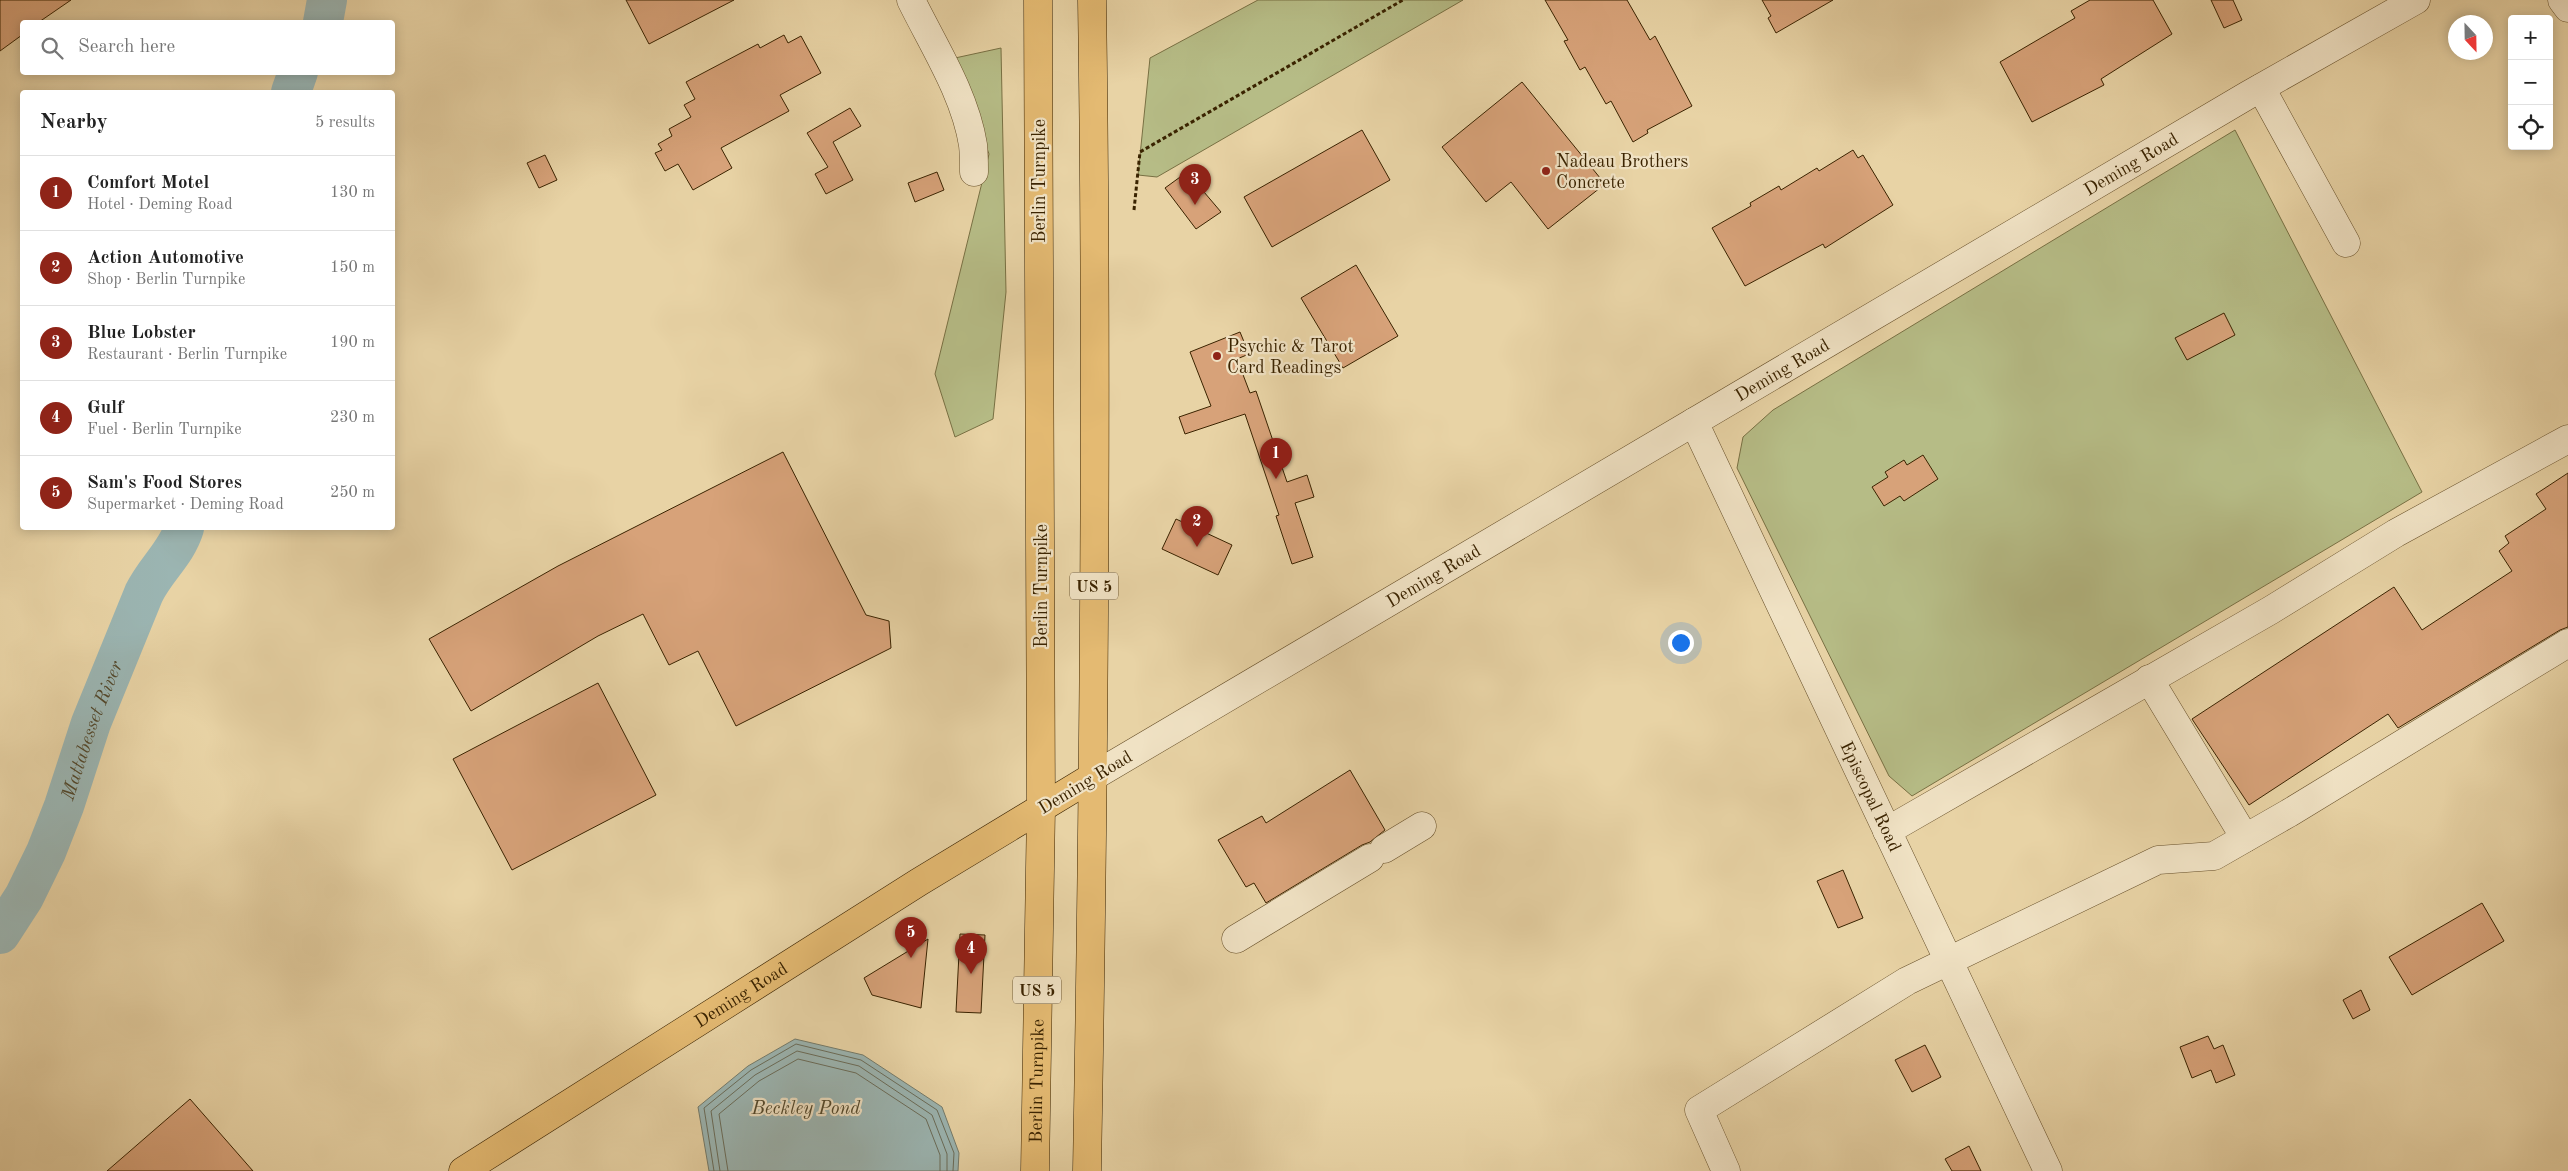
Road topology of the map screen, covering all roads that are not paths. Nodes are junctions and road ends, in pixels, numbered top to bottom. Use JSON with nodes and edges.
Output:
{"nodes":[{"id":1,"x":910,"y":0,"type":"edge"},
{"id":2,"x":1038,"y":0,"type":"edge"},
{"id":3,"x":1092,"y":0,"type":"edge"},
{"id":4,"x":2416,"y":0,"type":"edge"},
{"id":5,"x":2562,"y":0,"type":"edge"},
{"id":6,"x":2568,"y":8,"type":"edge"},
{"id":7,"x":2261,"y":88,"type":"junction"},
{"id":8,"x":974,"y":172,"type":"dead end"},
{"id":9,"x":2346,"y":243,"type":"dead end"},
{"id":10,"x":1694,"y":422,"type":"junction"},
{"id":11,"x":2568,"y":439,"type":"edge"},
{"id":12,"x":2568,"y":643,"type":"edge"},
{"id":13,"x":2149,"y":679,"type":"junction"},
{"id":14,"x":1094,"y":776,"type":"junction"},
{"id":15,"x":1041,"y":808,"type":"junction"},
{"id":16,"x":1422,"y":826,"type":"dead end"},
{"id":17,"x":1887,"y":831,"type":"junction"},
{"id":18,"x":2245,"y":838,"type":"junction"},
{"id":19,"x":1236,"y":939,"type":"dead end"},
{"id":20,"x":1948,"y":961,"type":"junction"},
{"id":21,"x":463,"y":1171,"type":"edge"},
{"id":22,"x":1035,"y":1171,"type":"edge"},
{"id":23,"x":1086,"y":1171,"type":"edge"},
{"id":24,"x":1726,"y":1171,"type":"edge"},
{"id":25,"x":2048,"y":1171,"type":"edge"}],
"edges":[{"from":1,"to":8,"type":"street"},
{"from":2,"to":15,"type":"main road","name":"Berlin Turnpike","number":"US 5"},
{"from":3,"to":14,"type":"main road","number":"US 5"},
{"from":4,"to":7,"type":"street","name":"Deming Road"},
{"from":5,"to":6,"type":"street"},
{"from":7,"to":9,"type":"street"},
{"from":7,"to":10,"type":"street","name":"Deming Road"},
{"from":10,"to":14,"type":"street","name":"Deming Road"},
{"from":10,"to":17,"type":"street","name":"Episcopal Road"},
{"from":11,"to":13,"type":"street"},
{"from":12,"to":18,"type":"street"},
{"from":13,"to":17,"type":"street"},
{"from":13,"to":18,"type":"street"},
{"from":14,"to":15,"type":"main road","name":"Deming Road"},
{"from":14,"to":23,"type":"main road","number":"US 5"},
{"from":15,"to":21,"type":"main road","name":"Deming Road"},
{"from":15,"to":22,"type":"main road","name":"Berlin Turnpike","number":"US 5"},
{"from":16,"to":19,"type":"street"},
{"from":17,"to":20,"type":"street","name":"Episcopal Road"},
{"from":18,"to":20,"type":"street"},
{"from":20,"to":24,"type":"street"},
{"from":20,"to":25,"type":"street","name":"Episcopal Road"}]}
